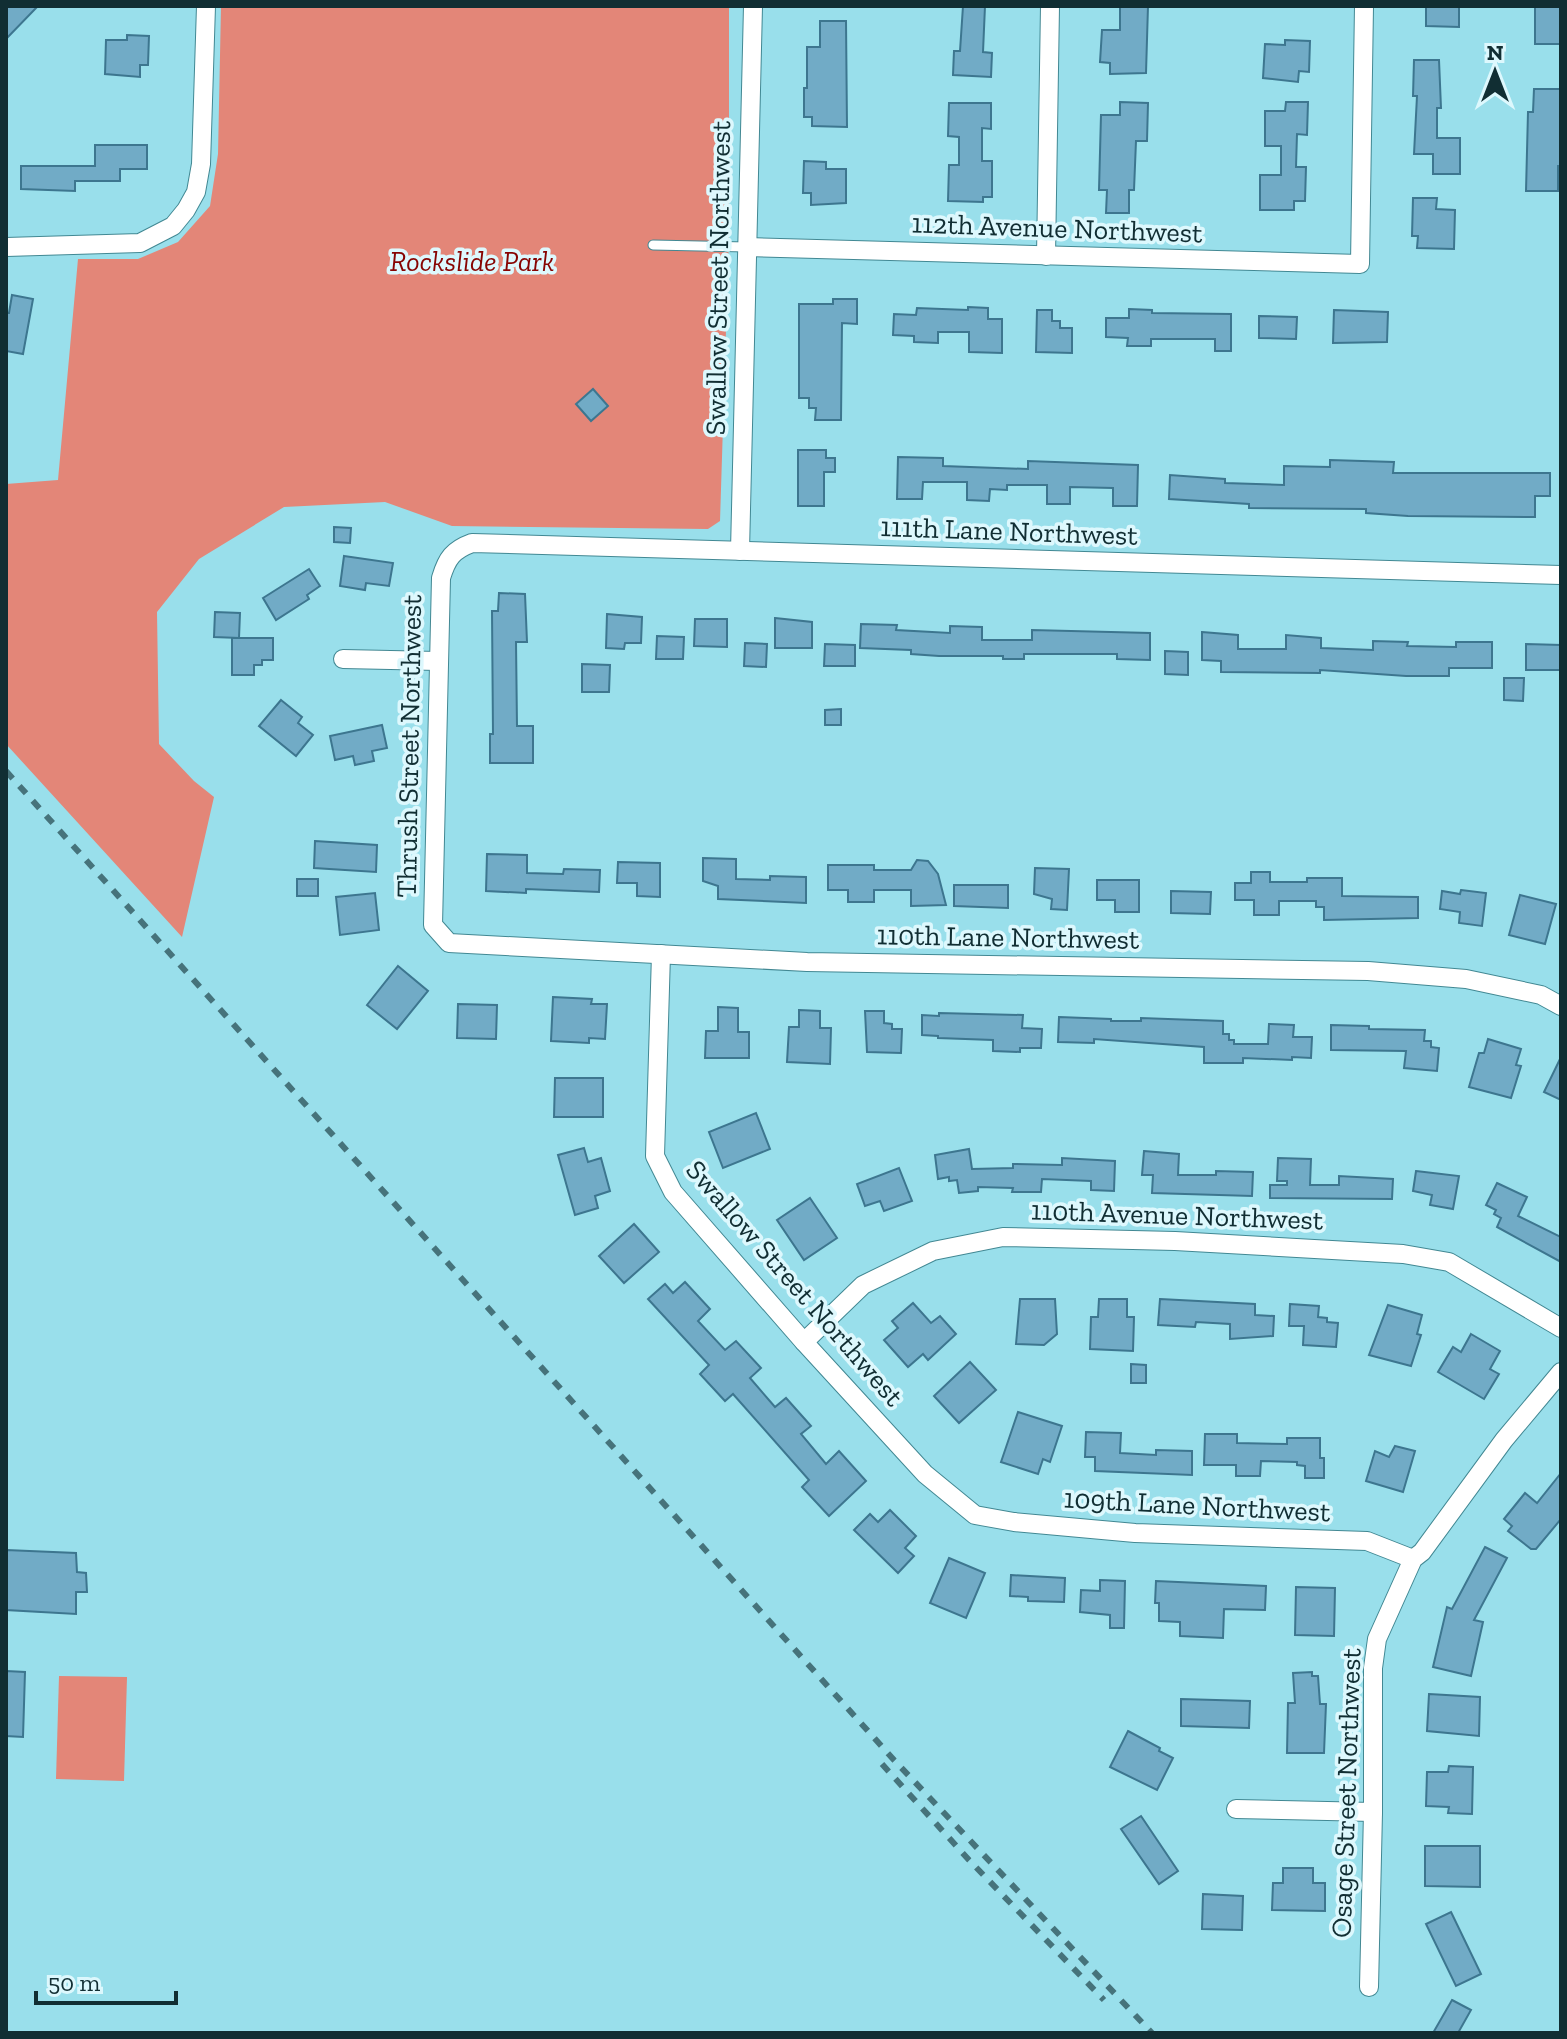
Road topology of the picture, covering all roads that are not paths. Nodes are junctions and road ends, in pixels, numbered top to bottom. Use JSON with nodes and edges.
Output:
{"nodes":[{"id":1,"x":206,"y":6,"type":"edge"},
{"id":2,"x":753,"y":6,"type":"edge"},
{"id":3,"x":1050,"y":6,"type":"edge"},
{"id":4,"x":1364,"y":6,"type":"edge"},
{"id":5,"x":653,"y":245,"type":"dead end"},
{"id":6,"x":6,"y":247,"type":"edge"},
{"id":7,"x":747,"y":247,"type":"junction"},
{"id":8,"x":1046,"y":256,"type":"junction"},
{"id":9,"x":456,"y":548,"type":"joint"},
{"id":10,"x":740,"y":551,"type":"junction"},
{"id":11,"x":1561,"y":575,"type":"edge"},
{"id":12,"x":343,"y":659,"type":"dead end"},
{"id":13,"x":438,"y":661,"type":"junction"},
{"id":14,"x":449,"y":943,"type":"joint"},
{"id":15,"x":661,"y":954,"type":"junction"},
{"id":16,"x":1561,"y":1006,"type":"edge"},
{"id":17,"x":1561,"y":1328,"type":"edge"},
{"id":18,"x":804,"y":1342,"type":"junction"},
{"id":19,"x":1561,"y":1372,"type":"edge"},
{"id":20,"x":975,"y":1515,"type":"joint"},
{"id":21,"x":1413,"y":1559,"type":"junction"},
{"id":22,"x":1236,"y":1809,"type":"dead end"},
{"id":23,"x":1373,"y":1812,"type":"junction"},
{"id":24,"x":1369,"y":1987,"type":"dead end"}],
"edges":[{"from":1,"to":6,"type":"street"},
{"from":2,"to":7,"type":"street","name":"Swallow Street Northwest"},
{"from":3,"to":8,"type":"street"},
{"from":4,"to":8,"type":"street","name":"112th Avenue Northwest"},
{"from":5,"to":7,"type":"lane"},
{"from":7,"to":8,"type":"street","name":"112th Avenue Northwest"},
{"from":7,"to":10,"type":"street","name":"Swallow Street Northwest"},
{"from":9,"to":10,"type":"street","name":"111th Lane Northwest"},
{"from":9,"to":13,"type":"street","name":"Thrush Street Northwest"},
{"from":10,"to":11,"type":"street","name":"111th Lane Northwest"},
{"from":12,"to":13,"type":"street"},
{"from":13,"to":14,"type":"street","name":"Thrush Street Northwest"},
{"from":14,"to":15,"type":"street","name":"110th Lane Northwest"},
{"from":15,"to":16,"type":"street","name":"110th Lane Northwest"},
{"from":15,"to":18,"type":"street","name":"Swallow Street Northwest"},
{"from":17,"to":18,"type":"street","name":"110th Avenue Northwest"},
{"from":18,"to":20,"type":"street","name":"Swallow Street Northwest"},
{"from":19,"to":21,"type":"street","name":"Osage Street Northwest"},
{"from":20,"to":21,"type":"street","name":"109th Lane Northwest"},
{"from":21,"to":23,"type":"street","name":"Osage Street Northwest"},
{"from":22,"to":23,"type":"street"},
{"from":23,"to":24,"type":"street","name":"Osage Street Northwest"}]}
